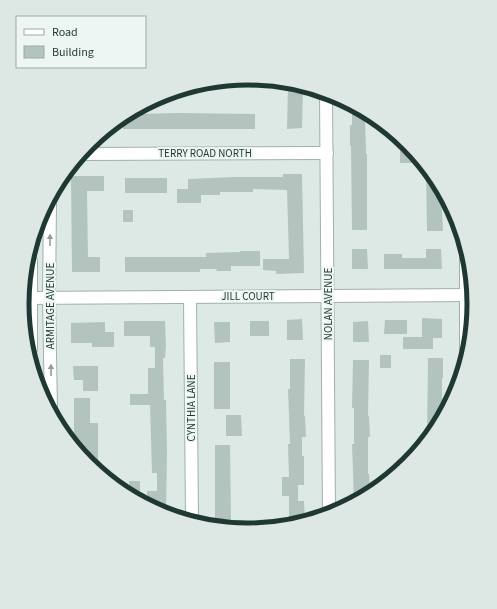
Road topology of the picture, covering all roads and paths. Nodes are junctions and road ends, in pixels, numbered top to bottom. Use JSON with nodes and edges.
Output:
{"nodes":[{"id":1,"x":326,"y":100,"type":"edge"},
{"id":2,"x":327,"y":153,"type":"junction"},
{"id":3,"x":88,"y":154,"type":"edge"},
{"id":4,"x":50,"y":212,"type":"edge"},
{"id":5,"x":328,"y":295,"type":"junction"},
{"id":6,"x":468,"y":295,"type":"edge"},
{"id":7,"x":190,"y":297,"type":"junction"},
{"id":8,"x":29,"y":298,"type":"edge"},
{"id":9,"x":49,"y":298,"type":"junction"},
{"id":10,"x":51,"y":399,"type":"edge"},
{"id":11,"x":329,"y":508,"type":"edge"},
{"id":12,"x":192,"y":517,"type":"edge"}],
"edges":[{"from":1,"to":2,"type":"street","name":"NOLAN AVENUE"},
{"from":2,"to":3,"type":"street","name":"TERRY ROAD NORTH"},
{"from":2,"to":5,"type":"street","name":"NOLAN AVENUE"},
{"from":9,"to":4,"type":"street","name":"ARMITAGE AVENUE","one_way":true},
{"from":5,"to":6,"type":"street","name":"JILL COURT"},
{"from":5,"to":7,"type":"street","name":"JILL COURT"},
{"from":5,"to":11,"type":"street","name":"NOLAN AVENUE"},
{"from":7,"to":9,"type":"street","name":"JILL COURT"},
{"from":7,"to":12,"type":"street","name":"CYNTHIA LANE"},
{"from":8,"to":9,"type":"street","name":"JILL COURT"},
{"from":10,"to":9,"type":"street","name":"ARMITAGE AVENUE","one_way":true}]}
